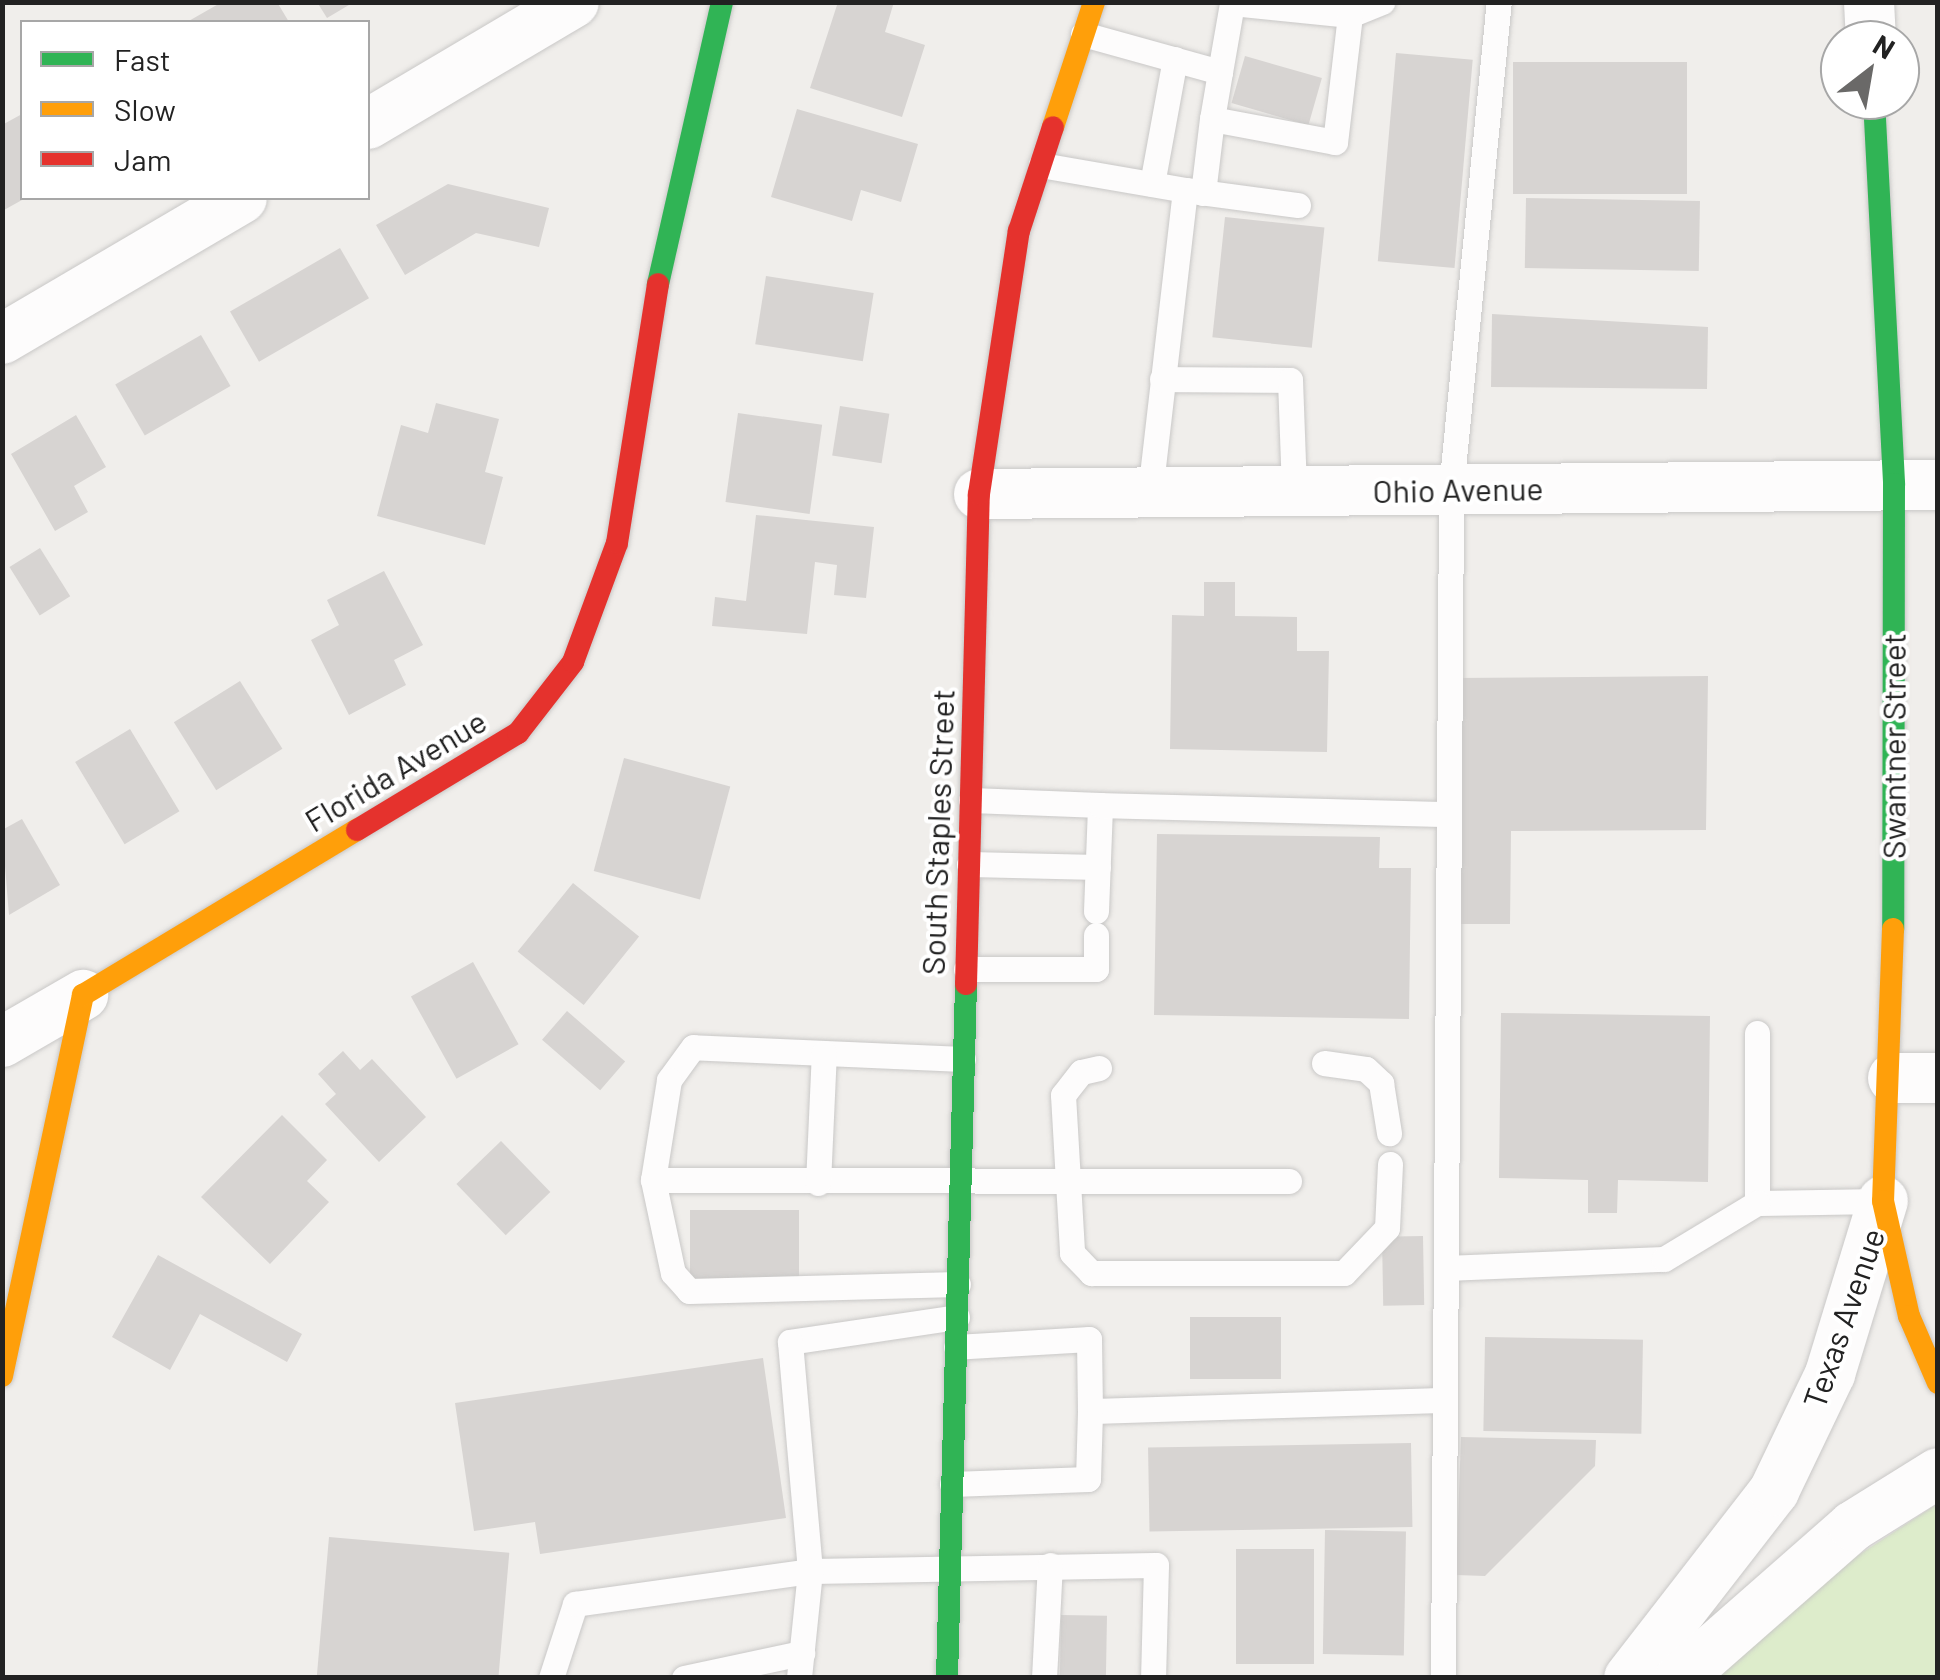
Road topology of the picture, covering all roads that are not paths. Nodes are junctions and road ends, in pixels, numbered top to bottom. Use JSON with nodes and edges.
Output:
{"nodes":[{"id":1,"x":574,"y":2,"type":"edge"},
{"id":2,"x":722,"y":2,"type":"edge"},
{"id":3,"x":1094,"y":2,"type":"edge"},
{"id":4,"x":1382,"y":2,"type":"edge"},
{"id":5,"x":1499,"y":2,"type":"edge"},
{"id":6,"x":1284,"y":5,"type":"edge"},
{"id":7,"x":1350,"y":15,"type":"junction"},
{"id":8,"x":1084,"y":34,"type":"junction"},
{"id":9,"x":1175,"y":59,"type":"junction"},
{"id":10,"x":1220,"y":72,"type":"junction"},
{"id":11,"x":1212,"y":119,"type":"junction"},
{"id":12,"x":1876,"y":120,"type":"edge"},
{"id":13,"x":370,"y":123,"type":"edge"},
{"id":14,"x":1040,"y":165,"type":"junction"},
{"id":15,"x":1152,"y":184,"type":"junction"},
{"id":16,"x":1194,"y":191,"type":"junction"},
{"id":17,"x":239,"y":200,"type":"edge"},
{"id":18,"x":1298,"y":205,"type":"dead end"},
{"id":19,"x":2,"y":338,"type":"edge"},
{"id":20,"x":1162,"y":380,"type":"junction"},
{"id":21,"x":1916,"y":484,"type":"edge"},
{"id":22,"x":1451,"y":489,"type":"junction"},
{"id":23,"x":1294,"y":490,"type":"junction"},
{"id":24,"x":1150,"y":492,"type":"junction"},
{"id":25,"x":979,"y":494,"type":"junction"},
{"id":26,"x":971,"y":800,"type":"junction"},
{"id":27,"x":1100,"y":805,"type":"junction"},
{"id":28,"x":1448,"y":814,"type":"junction"},
{"id":29,"x":969,"y":864,"type":"junction"},
{"id":30,"x":1098,"y":867,"type":"junction"},
{"id":31,"x":966,"y":969,"type":"junction"},
{"id":32,"x":84,"y":995,"type":"junction"},
{"id":33,"x":1757,"y":1033,"type":"dead end"},
{"id":34,"x":2,"y":1042,"type":"edge"},
{"id":35,"x":824,"y":1053,"type":"junction"},
{"id":36,"x":964,"y":1059,"type":"junction"},
{"id":37,"x":1324,"y":1063,"type":"dead end"},
{"id":38,"x":1099,"y":1068,"type":"dead end"},
{"id":39,"x":1915,"y":1078,"type":"edge"},
{"id":40,"x":1389,"y":1133,"type":"dead end"},
{"id":41,"x":1390,"y":1164,"type":"dead end"},
{"id":42,"x":653,"y":1180,"type":"junction"},
{"id":43,"x":1064,"y":1180,"type":"junction"},
{"id":44,"x":1289,"y":1181,"type":"dead end"},
{"id":45,"x":818,"y":1183,"type":"junction"},
{"id":46,"x":960,"y":1185,"type":"junction"},
{"id":47,"x":1883,"y":1201,"type":"junction"},
{"id":48,"x":1757,"y":1203,"type":"junction"},
{"id":49,"x":1446,"y":1268,"type":"junction"},
{"id":50,"x":958,"y":1284,"type":"junction"},
{"id":51,"x":957,"y":1317,"type":"junction"},
{"id":52,"x":956,"y":1347,"type":"junction"},
{"id":53,"x":2,"y":1376,"type":"edge"},
{"id":54,"x":1938,"y":1383,"type":"edge"},
{"id":55,"x":1444,"y":1400,"type":"junction"},
{"id":56,"x":1090,"y":1411,"type":"junction"},
{"id":57,"x":1938,"y":1473,"type":"edge"},
{"id":58,"x":952,"y":1484,"type":"junction"},
{"id":59,"x":950,"y":1564,"type":"junction"},
{"id":60,"x":1050,"y":1565,"type":"junction"},
{"id":61,"x":810,"y":1571,"type":"junction"},
{"id":62,"x":801,"y":1665,"type":"edge"},
{"id":63,"x":551,"y":1678,"type":"edge"},
{"id":64,"x":684,"y":1678,"type":"edge"},
{"id":65,"x":947,"y":1678,"type":"edge"},
{"id":66,"x":1044,"y":1678,"type":"edge"},
{"id":67,"x":1154,"y":1678,"type":"edge"},
{"id":68,"x":1442,"y":1678,"type":"edge"},
{"id":69,"x":1629,"y":1678,"type":"edge"},
{"id":70,"x":1680,"y":1678,"type":"edge"}],
"edges":[{"from":1,"to":13,"type":"street"},
{"from":2,"to":32,"type":"street","name":"Florida Avenue"},
{"from":3,"to":8,"type":"street","name":"South Staples Street"},
{"from":4,"to":7,"type":"lane"},
{"from":5,"to":22,"type":"lane"},
{"from":6,"to":7,"type":"lane"},
{"from":6,"to":10,"type":"lane"},
{"from":7,"to":11,"type":"lane"},
{"from":8,"to":9,"type":"lane"},
{"from":8,"to":14,"type":"street","name":"South Staples Street"},
{"from":9,"to":10,"type":"lane"},
{"from":9,"to":15,"type":"lane"},
{"from":10,"to":11,"type":"lane"},
{"from":11,"to":16,"type":"lane"},
{"from":12,"to":21,"type":"street","name":"Swantner Street"},
{"from":14,"to":15,"type":"lane"},
{"from":14,"to":25,"type":"street","name":"South Staples Street"},
{"from":15,"to":16,"type":"lane"},
{"from":16,"to":18,"type":"lane"},
{"from":16,"to":20,"type":"lane"},
{"from":17,"to":19,"type":"street"},
{"from":20,"to":23,"type":"lane"},
{"from":20,"to":24,"type":"lane"},
{"from":21,"to":22,"type":"street","name":"Ohio Avenue"},
{"from":21,"to":39,"type":"street","name":"Swantner Street"},
{"from":22,"to":23,"type":"street","name":"Ohio Avenue"},
{"from":22,"to":28,"type":"lane"},
{"from":23,"to":24,"type":"street","name":"Ohio Avenue"},
{"from":24,"to":25,"type":"street","name":"Ohio Avenue"},
{"from":25,"to":26,"type":"street","name":"South Staples Street"},
{"from":26,"to":27,"type":"lane"},
{"from":26,"to":29,"type":"street","name":"South Staples Street"},
{"from":27,"to":28,"type":"lane"},
{"from":27,"to":30,"type":"lane"},
{"from":28,"to":49,"type":"lane"},
{"from":29,"to":30,"type":"lane"},
{"from":29,"to":31,"type":"street","name":"South Staples Street"},
{"from":30,"to":31,"type":"lane"},
{"from":31,"to":36,"type":"street","name":"South Staples Street"},
{"from":32,"to":34,"type":"street"},
{"from":32,"to":53,"type":"street"},
{"from":33,"to":48,"type":"lane"},
{"from":35,"to":36,"type":"lane"},
{"from":35,"to":42,"type":"lane"},
{"from":35,"to":45,"type":"lane"},
{"from":36,"to":46,"type":"street","name":"South Staples Street"},
{"from":37,"to":40,"type":"lane"},
{"from":38,"to":43,"type":"lane"},
{"from":39,"to":47,"type":"street","name":"Swantner Street"},
{"from":41,"to":43,"type":"lane"},
{"from":42,"to":45,"type":"lane"},
{"from":42,"to":50,"type":"lane"},
{"from":43,"to":44,"type":"lane"},
{"from":43,"to":46,"type":"lane"},
{"from":45,"to":46,"type":"lane"},
{"from":46,"to":50,"type":"street","name":"South Staples Street"},
{"from":47,"to":48,"type":"lane"},
{"from":47,"to":54,"type":"street","name":"Swantner Street"},
{"from":47,"to":69,"type":"street","name":"Texas Avenue"},
{"from":48,"to":49,"type":"lane"},
{"from":49,"to":55,"type":"lane"},
{"from":50,"to":51,"type":"street","name":"South Staples Street"},
{"from":51,"to":52,"type":"street","name":"South Staples Street"},
{"from":51,"to":61,"type":"lane"},
{"from":52,"to":56,"type":"lane"},
{"from":52,"to":58,"type":"street","name":"South Staples Street"},
{"from":55,"to":56,"type":"lane"},
{"from":55,"to":68,"type":"lane"},
{"from":56,"to":58,"type":"lane"},
{"from":57,"to":70,"type":"street"},
{"from":58,"to":59,"type":"street","name":"South Staples Street"},
{"from":59,"to":60,"type":"lane"},
{"from":59,"to":61,"type":"lane"},
{"from":59,"to":65,"type":"street","name":"South Staples Street"},
{"from":60,"to":66,"type":"lane"},
{"from":60,"to":67,"type":"lane"},
{"from":61,"to":62,"type":"lane"},
{"from":61,"to":63,"type":"lane"},
{"from":62,"to":64,"type":"lane"}]}
